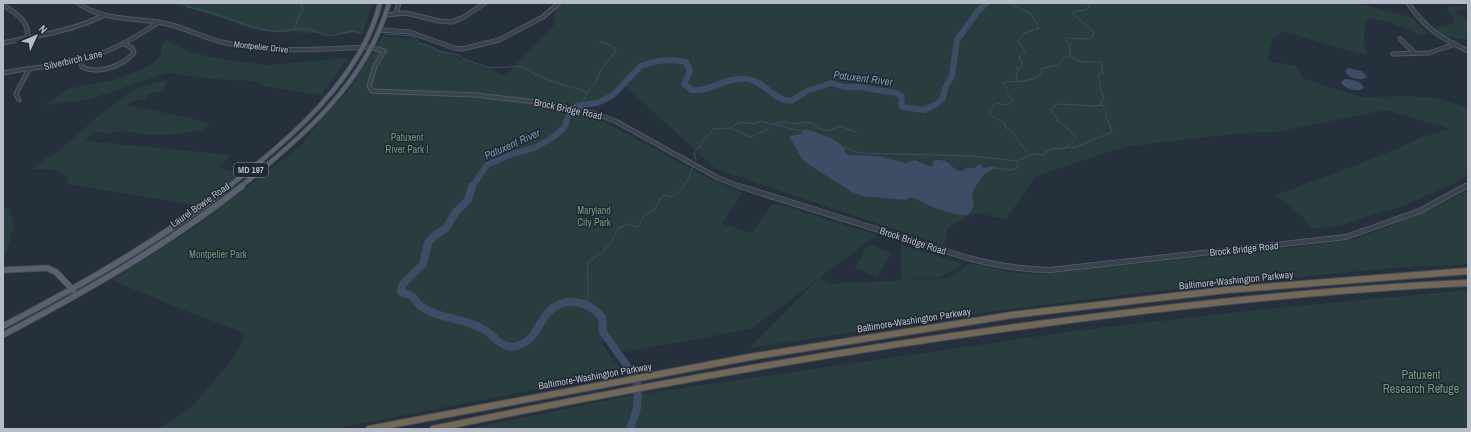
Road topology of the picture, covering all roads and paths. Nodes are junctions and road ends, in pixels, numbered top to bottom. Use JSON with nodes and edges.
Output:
{"nodes":[{"id":1,"x":78,"y":3,"type":"edge"},
{"id":2,"x":380,"y":3,"type":"edge"},
{"id":3,"x":389,"y":3,"type":"edge"},
{"id":4,"x":399,"y":3,"type":"edge"},
{"id":5,"x":485,"y":3,"type":"edge"},
{"id":6,"x":559,"y":3,"type":"edge"},
{"id":7,"x":1408,"y":3,"type":"edge"},
{"id":8,"x":3,"y":5,"type":"edge"},
{"id":9,"x":396,"y":13,"type":"junction"},
{"id":10,"x":386,"y":15,"type":"junction"},
{"id":11,"x":103,"y":16,"type":"junction"},
{"id":12,"x":159,"y":22,"type":"junction"},
{"id":13,"x":380,"y":30,"type":"junction"},
{"id":14,"x":26,"y":37,"type":"junction"},
{"id":15,"x":1400,"y":39,"type":"dead end"},
{"id":16,"x":3,"y":42,"type":"edge"},
{"id":17,"x":124,"y":44,"type":"junction"},
{"id":18,"x":1455,"y":44,"type":"junction"},
{"id":19,"x":371,"y":48,"type":"junction"},
{"id":20,"x":361,"y":49,"type":"junction"},
{"id":21,"x":1468,"y":51,"type":"edge"},
{"id":22,"x":1416,"y":53,"type":"junction"},
{"id":23,"x":1394,"y":54,"type":"dead end"},
{"id":24,"x":80,"y":60,"type":"junction"},
{"id":25,"x":29,"y":69,"type":"junction"},
{"id":26,"x":3,"y":73,"type":"edge"},
{"id":27,"x":19,"y":100,"type":"dead end"},
{"id":28,"x":1468,"y":185,"type":"edge"},
{"id":29,"x":3,"y":270,"type":"edge"},
{"id":30,"x":1468,"y":271,"type":"edge"},
{"id":31,"x":1468,"y":283,"type":"edge"},
{"id":32,"x":72,"y":289,"type":"junction"},
{"id":33,"x":77,"y":294,"type":"junction"},
{"id":34,"x":3,"y":326,"type":"edge"},
{"id":35,"x":3,"y":335,"type":"edge"},
{"id":36,"x":369,"y":429,"type":"edge"},
{"id":37,"x":433,"y":429,"type":"edge"}],
"edges":[{"from":1,"to":11,"type":"street","name":"Montpelier Drive"},
{"from":2,"to":20,"type":"main road","name":"Laurel Bowie Road","number":"MD 197"},
{"from":3,"to":10,"type":"main road","name":"Laurel Bowie Road","number":"MD 197"},
{"from":4,"to":9,"type":"street"},
{"from":5,"to":9,"type":"street"},
{"from":6,"to":13,"type":"street"},
{"from":7,"to":18,"type":"street"},
{"from":8,"to":14,"type":"street"},
{"from":9,"to":10,"type":"street"},
{"from":10,"to":13,"type":"main road","name":"Laurel Bowie Road","number":"MD 197"},
{"from":11,"to":12,"type":"street","name":"Montpelier Drive"},
{"from":11,"to":14,"type":"street"},
{"from":12,"to":17,"type":"street","name":"Silverbirch Lane"},
{"from":12,"to":20,"type":"street","name":"Montpelier Drive"},
{"from":13,"to":19,"type":"main road","name":"Laurel Bowie Road","number":"MD 197"},
{"from":14,"to":16,"type":"street"},
{"from":15,"to":22,"type":"street"},
{"from":17,"to":24,"type":"street","name":"Silverbirch Lane"},
{"from":17,"to":24,"type":"street"},
{"from":18,"to":21,"type":"street"},
{"from":18,"to":22,"type":"street"},
{"from":19,"to":20,"type":"street","name":"Montpelier Drive"},
{"from":19,"to":28,"type":"street","name":"Brock Bridge Road"},
{"from":19,"to":33,"type":"main road","name":"Laurel Bowie Road","number":"MD 197"},
{"from":20,"to":32,"type":"main road","name":"Laurel Bowie Road","number":"MD 197"},
{"from":22,"to":23,"type":"street"},
{"from":24,"to":25,"type":"street","name":"Silverbirch Lane"},
{"from":25,"to":26,"type":"street","name":"Silverbirch Lane"},
{"from":25,"to":27,"type":"street"},
{"from":29,"to":32,"type":"main road"},
{"from":30,"to":36,"type":"highway","name":"Baltimore-Washington Parkway"},
{"from":31,"to":37,"type":"highway","name":"Baltimore-Washington Parkway"},
{"from":32,"to":33,"type":"main road"},
{"from":32,"to":34,"type":"main road","name":"Laurel Bowie Road","number":"MD 197"},
{"from":33,"to":35,"type":"main road","name":"Laurel Bowie Road","number":"MD 197"}]}
